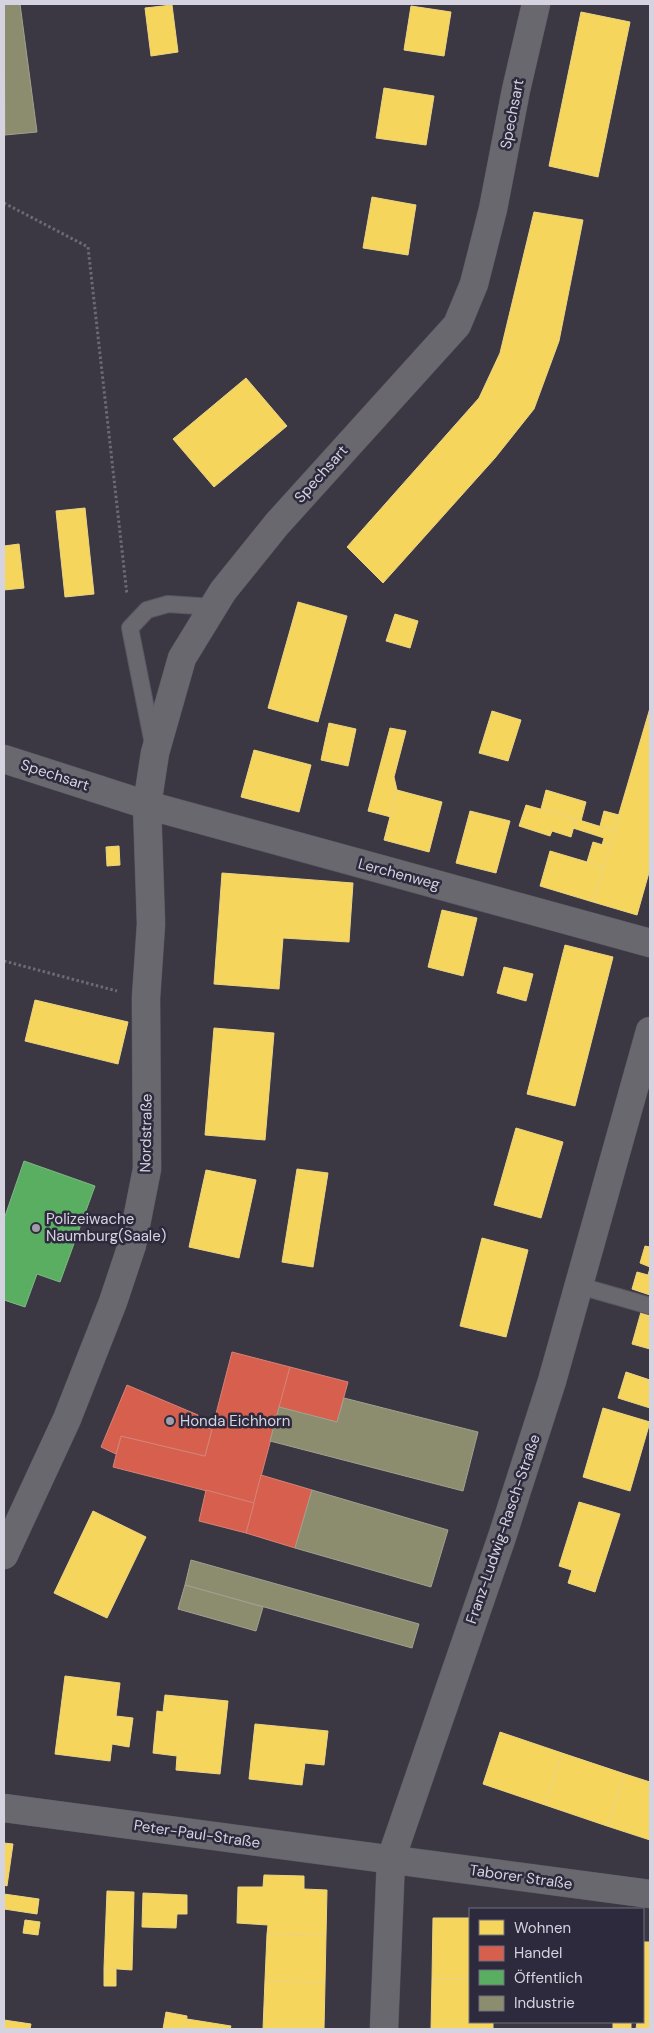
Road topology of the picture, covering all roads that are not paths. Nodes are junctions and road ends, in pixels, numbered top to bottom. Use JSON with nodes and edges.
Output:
{"nodes":[{"id":1,"x":536,"y":4,"type":"edge"},
{"id":2,"x":213,"y":607,"type":"junction"},
{"id":3,"x":155,"y":753,"type":"junction"},
{"id":4,"x":4,"y":759,"type":"edge"},
{"id":5,"x":147,"y":805,"type":"junction"},
{"id":6,"x":650,"y":943,"type":"edge"},
{"id":7,"x":650,"y":1031,"type":"edge"},
{"id":8,"x":580,"y":1286,"type":"junction"},
{"id":9,"x":650,"y":1306,"type":"edge"},
{"id":10,"x":4,"y":1555,"type":"edge"},
{"id":11,"x":4,"y":1808,"type":"edge"},
{"id":12,"x":391,"y":1860,"type":"junction"},
{"id":13,"x":650,"y":1894,"type":"edge"},
{"id":14,"x":384,"y":2029,"type":"edge"}],
"edges":[{"from":1,"to":2,"type":"street","name":"Spechsart"},
{"from":2,"to":3,"type":"street","name":"Spechsart"},
{"from":2,"to":3,"type":"lane"},
{"from":3,"to":5,"type":"street","name":"Spechsart"},
{"from":4,"to":5,"type":"street","name":"Spechsart"},
{"from":5,"to":6,"type":"street","name":"Lerchenweg"},
{"from":5,"to":10,"type":"street","name":"Nordstraße"},
{"from":7,"to":8,"type":"street","name":"Franz-Ludwig-Rasch-Straße"},
{"from":8,"to":9,"type":"lane"},
{"from":8,"to":12,"type":"street","name":"Franz-Ludwig-Rasch-Straße"},
{"from":11,"to":12,"type":"street","name":"Peter-Paul-Straße"},
{"from":12,"to":13,"type":"street","name":"Taborer Straße"},
{"from":12,"to":14,"type":"street","name":"Franz-Ludwig-Rasch-Straße"}]}
